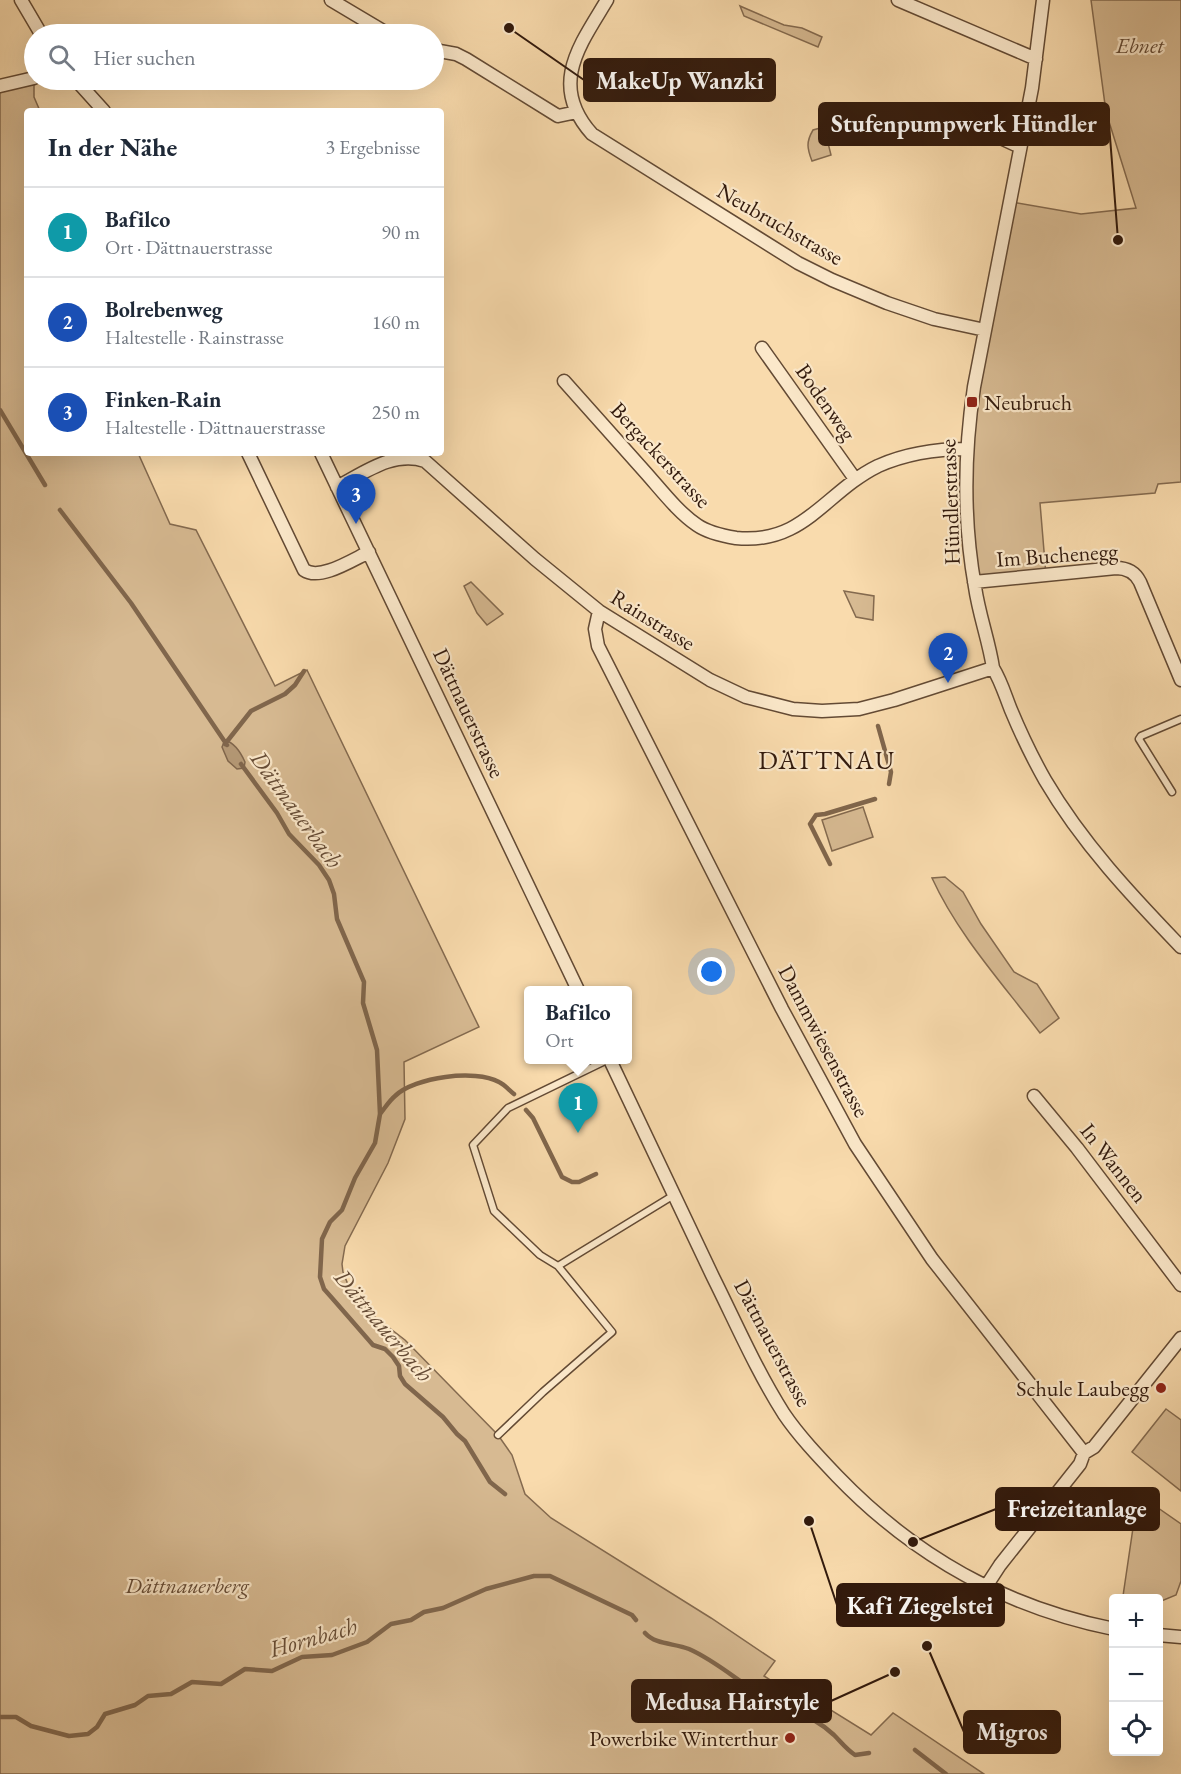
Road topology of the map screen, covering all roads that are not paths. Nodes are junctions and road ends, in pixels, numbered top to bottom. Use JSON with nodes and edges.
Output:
{"nodes":[{"id":1,"x":21,"y":0,"type":"edge"},
{"id":2,"x":331,"y":0,"type":"edge"},
{"id":3,"x":607,"y":0,"type":"edge"},
{"id":4,"x":898,"y":0,"type":"edge"},
{"id":5,"x":1043,"y":0,"type":"edge"},
{"id":6,"x":35,"y":24,"type":"edge"},
{"id":7,"x":371,"y":24,"type":"edge"},
{"id":8,"x":444,"y":52,"type":"edge"},
{"id":9,"x":1036,"y":59,"type":"junction"},
{"id":10,"x":24,"y":80,"type":"edge"},
{"id":11,"x":0,"y":86,"type":"edge"},
{"id":12,"x":85,"y":90,"type":"edge"},
{"id":13,"x":101,"y":108,"type":"edge"},
{"id":14,"x":577,"y":112,"type":"junction"},
{"id":15,"x":974,"y":129,"type":"dead end"},
{"id":16,"x":1021,"y":149,"type":"junction"},
{"id":17,"x":985,"y":330,"type":"junction"},
{"id":18,"x":762,"y":348,"type":"dead end"},
{"id":19,"x":564,"y":381,"type":"dead end"},
{"id":20,"x":967,"y":449,"type":"junction"},
{"id":21,"x":249,"y":456,"type":"edge"},
{"id":22,"x":322,"y":456,"type":"edge"},
{"id":23,"x":855,"y":479,"type":"junction"},
{"id":24,"x":337,"y":487,"type":"junction"},
{"id":25,"x":369,"y":552,"type":"junction"},
{"id":26,"x":974,"y":582,"type":"junction"},
{"id":27,"x":599,"y":611,"type":"junction"},
{"id":28,"x":993,"y":668,"type":"junction"},
{"id":29,"x":1181,"y":680,"type":"edge"},
{"id":30,"x":1181,"y":720,"type":"edge"},
{"id":31,"x":1172,"y":792,"type":"dead end"},
{"id":32,"x":1181,"y":947,"type":"edge"},
{"id":33,"x":576,"y":986,"type":"edge"},
{"id":34,"x":598,"y":1064,"type":"edge"},
{"id":35,"x":610,"y":1064,"type":"edge"},
{"id":36,"x":1034,"y":1096,"type":"dead end"},
{"id":37,"x":674,"y":1195,"type":"junction"},
{"id":38,"x":558,"y":1266,"type":"junction"},
{"id":39,"x":1181,"y":1286,"type":"edge"},
{"id":40,"x":1181,"y":1338,"type":"edge"},
{"id":41,"x":498,"y":1436,"type":"dead end"},
{"id":42,"x":1084,"y":1453,"type":"junction"},
{"id":43,"x":987,"y":1585,"type":"junction"},
{"id":44,"x":1109,"y":1628,"type":"edge"},
{"id":45,"x":1163,"y":1635,"type":"edge"},
{"id":46,"x":1181,"y":1637,"type":"edge"}],
"edges":[{"from":1,"to":6,"type":"street"},
{"from":2,"to":7,"type":"street"},
{"from":3,"to":14,"type":"street","name":"Neubruchstrasse"},
{"from":4,"to":9,"type":"street"},
{"from":5,"to":9,"type":"street","name":"Hündlerstrasse"},
{"from":8,"to":14,"type":"street"},
{"from":9,"to":16,"type":"street","name":"Hündlerstrasse"},
{"from":10,"to":11,"type":"street"},
{"from":12,"to":13,"type":"street"},
{"from":14,"to":17,"type":"street","name":"Neubruchstrasse"},
{"from":15,"to":16,"type":"lane"},
{"from":16,"to":17,"type":"street","name":"Hündlerstrasse"},
{"from":17,"to":20,"type":"street","name":"Hündlerstrasse"},
{"from":18,"to":23,"type":"street","name":"Bodenweg"},
{"from":19,"to":23,"type":"street","name":"Bergackerstrasse"},
{"from":20,"to":23,"type":"street","name":"Bergackerstrasse"},
{"from":20,"to":26,"type":"street","name":"Hündlerstrasse"},
{"from":21,"to":25,"type":"street"},
{"from":22,"to":24,"type":"street","name":"Dättnauerstrasse"},
{"from":24,"to":25,"type":"street","name":"Dättnauerstrasse"},
{"from":24,"to":27,"type":"street","name":"Rainstrasse"},
{"from":25,"to":33,"type":"street","name":"Dättnauerstrasse"},
{"from":26,"to":28,"type":"street","name":"Hündlerstrasse"},
{"from":26,"to":29,"type":"street","name":"Im Buchenegg"},
{"from":27,"to":28,"type":"street","name":"Rainstrasse"},
{"from":27,"to":42,"type":"street","name":"Dammwiesenstrasse"},
{"from":28,"to":32,"type":"street","name":"Hündlerstrasse"},
{"from":30,"to":31,"type":"lane"},
{"from":34,"to":38,"type":"lane"},
{"from":35,"to":37,"type":"street","name":"Dättnauerstrasse"},
{"from":36,"to":39,"type":"street","name":"In Wannen"},
{"from":37,"to":38,"type":"lane"},
{"from":37,"to":43,"type":"street","name":"Dättnauerstrasse"},
{"from":38,"to":41,"type":"lane"},
{"from":40,"to":42,"type":"street"},
{"from":42,"to":43,"type":"street"},
{"from":43,"to":44,"type":"street","name":"Dättnauerstrasse"},
{"from":45,"to":46,"type":"street"}]}
